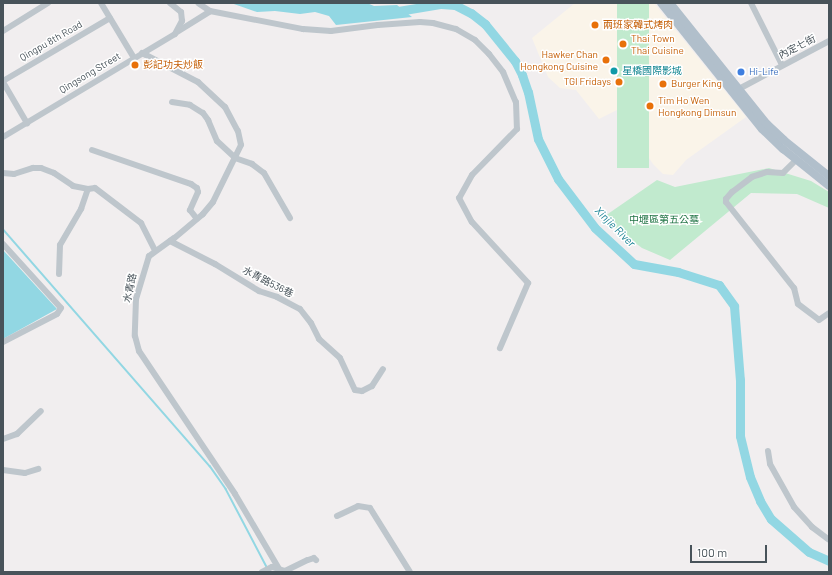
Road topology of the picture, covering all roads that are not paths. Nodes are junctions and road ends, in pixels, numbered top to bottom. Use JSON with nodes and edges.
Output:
{"nodes":[{"id":1,"x":48,"y":3,"type":"edge"},
{"id":2,"x":101,"y":3,"type":"edge"},
{"id":3,"x":170,"y":3,"type":"edge"},
{"id":4,"x":661,"y":3,"type":"edge"},
{"id":5,"x":670,"y":3,"type":"edge"},
{"id":6,"x":751,"y":3,"type":"edge"},
{"id":7,"x":198,"y":4,"type":"edge"},
{"id":8,"x":210,"y":11,"type":"junction"},
{"id":9,"x":110,"y":18,"type":"junction"},
{"id":10,"x":3,"y":31,"type":"edge"},
{"id":11,"x":175,"y":33,"type":"junction"},
{"id":12,"x":829,"y":41,"type":"edge"},
{"id":13,"x":142,"y":53,"type":"junction"},
{"id":14,"x":134,"y":58,"type":"junction"},
{"id":15,"x":782,"y":65,"type":"junction"},
{"id":16,"x":3,"y":82,"type":"edge"},
{"id":17,"x":735,"y":91,"type":"junction"},
{"id":18,"x":172,"y":102,"type":"dead end"},
{"id":19,"x":28,"y":123,"type":"junction"},
{"id":20,"x":3,"y":137,"type":"edge"},
{"id":21,"x":92,"y":150,"type":"dead end"},
{"id":22,"x":234,"y":158,"type":"junction"},
{"id":23,"x":796,"y":160,"type":"junction"},
{"id":24,"x":3,"y":173,"type":"edge"},
{"id":25,"x":829,"y":176,"type":"edge"},
{"id":26,"x":829,"y":186,"type":"edge"},
{"id":27,"x":88,"y":189,"type":"junction"},
{"id":28,"x":290,"y":218,"type":"dead end"},
{"id":29,"x":197,"y":219,"type":"junction"},
{"id":30,"x":170,"y":241,"type":"junction"},
{"id":31,"x":3,"y":244,"type":"edge"},
{"id":32,"x":155,"y":251,"type":"junction"},
{"id":33,"x":59,"y":274,"type":"dead end"},
{"id":34,"x":829,"y":313,"type":"edge"},
{"id":35,"x":3,"y":342,"type":"edge"},
{"id":36,"x":500,"y":348,"type":"dead end"},
{"id":37,"x":383,"y":369,"type":"dead end"},
{"id":38,"x":41,"y":411,"type":"dead end"},
{"id":39,"x":3,"y":439,"type":"edge"},
{"id":40,"x":768,"y":451,"type":"dead end"},
{"id":41,"x":38,"y":469,"type":"dead end"},
{"id":42,"x":3,"y":470,"type":"edge"},
{"id":43,"x":336,"y":516,"type":"dead end"},
{"id":44,"x":829,"y":540,"type":"edge"},
{"id":45,"x":316,"y":560,"type":"dead end"},
{"id":46,"x":280,"y":570,"type":"edge"},
{"id":47,"x":262,"y":572,"type":"edge"},
{"id":48,"x":410,"y":572,"type":"edge"}],
"edges":[{"from":1,"to":10,"type":"street"},
{"from":2,"to":9,"type":"street"},
{"from":3,"to":11,"type":"street","name":"Qingsong Street"},
{"from":4,"to":17,"type":"main road"},
{"from":5,"to":17,"type":"main road"},
{"from":6,"to":15,"type":"street"},
{"from":7,"to":8,"type":"street"},
{"from":8,"to":11,"type":"street"},
{"from":8,"to":36,"type":"street"},
{"from":9,"to":14,"type":"street"},
{"from":9,"to":16,"type":"street","name":"Qingpu 8th Road"},
{"from":11,"to":13,"type":"street","name":"Qingsong Street"},
{"from":12,"to":15,"type":"street","name":"內定七街"},
{"from":13,"to":14,"type":"street","name":"Qingsong Street"},
{"from":13,"to":22,"type":"street","name":"水青路"},
{"from":14,"to":19,"type":"street","name":"Qingsong Street"},
{"from":15,"to":17,"type":"street","name":"內定七街"},
{"from":16,"to":19,"type":"street"},
{"from":17,"to":23,"type":"main road"},
{"from":17,"to":25,"type":"main road"},
{"from":18,"to":22,"type":"street"},
{"from":19,"to":20,"type":"street","name":"Qingsong Street"},
{"from":21,"to":29,"type":"street"},
{"from":22,"to":28,"type":"street"},
{"from":22,"to":29,"type":"street","name":"水青路"},
{"from":23,"to":26,"type":"main road"},
{"from":23,"to":34,"type":"street"},
{"from":24,"to":27,"type":"street"},
{"from":27,"to":32,"type":"street"},
{"from":27,"to":33,"type":"street"},
{"from":29,"to":30,"type":"street","name":"水青路"},
{"from":30,"to":32,"type":"street","name":"水青路"},
{"from":30,"to":37,"type":"street","name":"水青路536巷"},
{"from":31,"to":35,"type":"street"},
{"from":32,"to":46,"type":"street","name":"水青路"},
{"from":38,"to":39,"type":"street"},
{"from":40,"to":44,"type":"street"},
{"from":41,"to":42,"type":"street"},
{"from":43,"to":48,"type":"street"},
{"from":45,"to":46,"type":"street"},
{"from":46,"to":47,"type":"street"}]}
